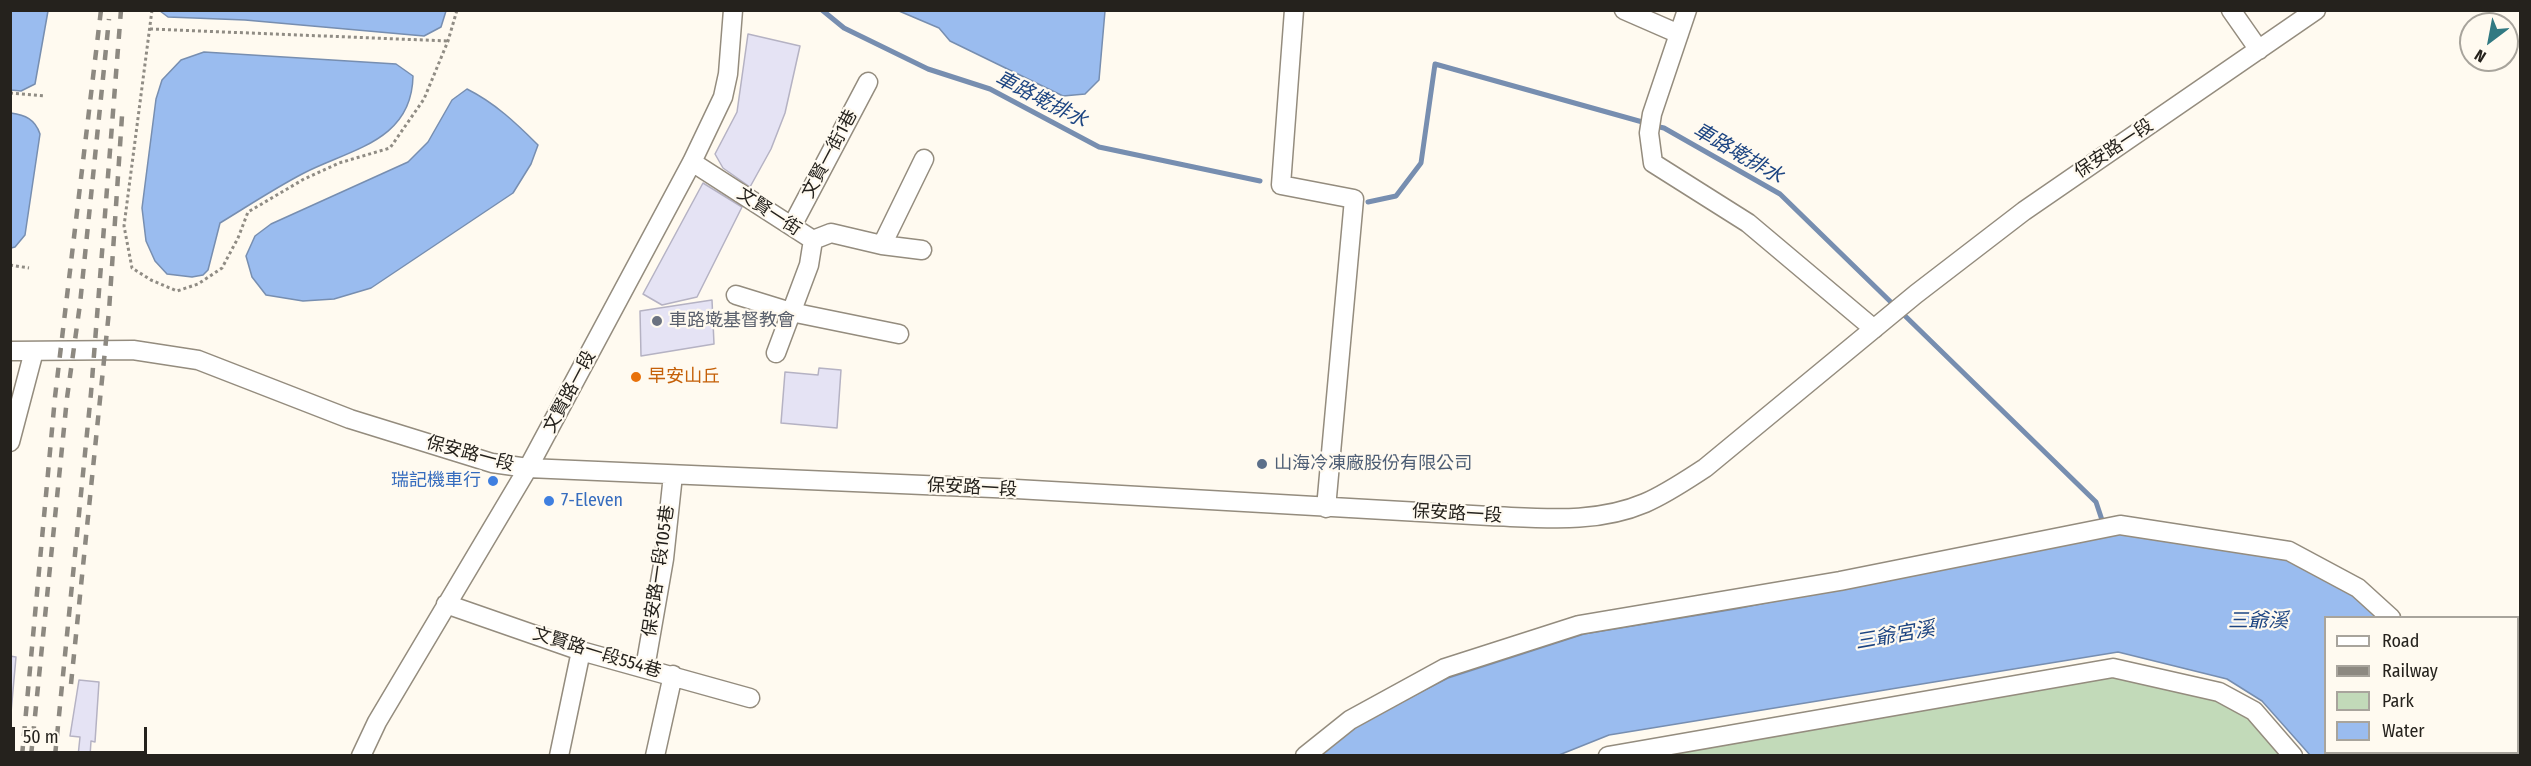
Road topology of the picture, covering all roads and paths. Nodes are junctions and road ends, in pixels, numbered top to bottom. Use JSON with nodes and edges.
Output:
{"nodes":[{"id":1,"x":152,"y":10,"type":"edge"},
{"id":2,"x":458,"y":10,"type":"edge"},
{"id":3,"x":733,"y":10,"type":"edge"},
{"id":4,"x":1294,"y":10,"type":"edge"},
{"id":5,"x":1624,"y":10,"type":"edge"},
{"id":6,"x":1688,"y":10,"type":"edge"},
{"id":7,"x":2231,"y":10,"type":"edge"},
{"id":8,"x":2316,"y":10,"type":"edge"},
{"id":9,"x":150,"y":29,"type":"junction"},
{"id":10,"x":1679,"y":34,"type":"junction"},
{"id":11,"x":448,"y":41,"type":"junction"},
{"id":12,"x":2259,"y":50,"type":"junction"},
{"id":13,"x":868,"y":82,"type":"dead end"},
{"id":14,"x":10,"y":93,"type":"edge"},
{"id":15,"x":45,"y":96,"type":"dead end"},
{"id":16,"x":924,"y":159,"type":"dead end"},
{"id":17,"x":692,"y":162,"type":"junction"},
{"id":18,"x":792,"y":226,"type":"junction"},
{"id":19,"x":813,"y":240,"type":"junction"},
{"id":20,"x":882,"y":245,"type":"junction"},
{"id":21,"x":922,"y":250,"type":"dead end"},
{"id":22,"x":10,"y":265,"type":"edge"},
{"id":23,"x":29,"y":268,"type":"dead end"},
{"id":24,"x":736,"y":295,"type":"dead end"},
{"id":25,"x":791,"y":312,"type":"junction"},
{"id":26,"x":1877,"y":327,"type":"junction"},
{"id":27,"x":899,"y":334,"type":"dead end"},
{"id":28,"x":21,"y":351,"type":"edge"},
{"id":29,"x":776,"y":353,"type":"dead end"},
{"id":30,"x":10,"y":442,"type":"edge"},
{"id":31,"x":528,"y":468,"type":"junction"},
{"id":32,"x":673,"y":475,"type":"junction"},
{"id":33,"x":1326,"y":508,"type":"junction"},
{"id":34,"x":446,"y":604,"type":"junction"},
{"id":35,"x":2389,"y":616,"type":"edge"},
{"id":36,"x":581,"y":651,"type":"junction"},
{"id":37,"x":645,"y":668,"type":"junction"},
{"id":38,"x":673,"y":675,"type":"junction"},
{"id":39,"x":750,"y":699,"type":"dead end"},
{"id":40,"x":361,"y":756,"type":"edge"},
{"id":41,"x":559,"y":756,"type":"edge"},
{"id":42,"x":655,"y":756,"type":"edge"},
{"id":43,"x":1305,"y":756,"type":"edge"},
{"id":44,"x":1608,"y":756,"type":"edge"},
{"id":45,"x":2293,"y":756,"type":"edge"}],
"edges":[{"from":1,"to":9,"type":"path"},
{"from":2,"to":11,"type":"path"},
{"from":3,"to":17,"type":"street","name":"文賢路一段"},
{"from":4,"to":33,"type":"street"},
{"from":5,"to":10,"type":"street"},
{"from":6,"to":10,"type":"street"},
{"from":7,"to":12,"type":"street"},
{"from":8,"to":12,"type":"street","name":"保安路一段"},
{"from":9,"to":11,"type":"path"},
{"from":9,"to":11,"type":"path"},
{"from":10,"to":26,"type":"street"},
{"from":12,"to":26,"type":"street","name":"保安路一段"},
{"from":13,"to":18,"type":"street","name":"文賢一街1巷"},
{"from":14,"to":15,"type":"path"},
{"from":16,"to":20,"type":"street"},
{"from":17,"to":18,"type":"street","name":"文賢一街"},
{"from":17,"to":31,"type":"street","name":"文賢路一段"},
{"from":18,"to":19,"type":"street","name":"文賢一街"},
{"from":19,"to":20,"type":"street","name":"文賢一街"},
{"from":19,"to":25,"type":"street"},
{"from":20,"to":21,"type":"street","name":"文賢一街"},
{"from":22,"to":23,"type":"path"},
{"from":24,"to":25,"type":"street"},
{"from":25,"to":27,"type":"street"},
{"from":25,"to":29,"type":"street"},
{"from":26,"to":33,"type":"street","name":"保安路一段"},
{"from":28,"to":30,"type":"street"},
{"from":28,"to":31,"type":"street","name":"保安路一段"},
{"from":31,"to":32,"type":"street","name":"保安路一段"},
{"from":31,"to":34,"type":"street","name":"文賢路一段"},
{"from":32,"to":33,"type":"street","name":"保安路一段"},
{"from":32,"to":37,"type":"street","name":"保安路一段105巷"},
{"from":34,"to":36,"type":"street","name":"文賢路一段554巷"},
{"from":34,"to":40,"type":"street","name":"文賢路一段"},
{"from":35,"to":43,"type":"street"},
{"from":36,"to":37,"type":"street","name":"文賢路一段554巷"},
{"from":36,"to":41,"type":"street"},
{"from":37,"to":38,"type":"street","name":"文賢路一段554巷"},
{"from":38,"to":39,"type":"street","name":"文賢路一段554巷"},
{"from":38,"to":42,"type":"street"},
{"from":44,"to":45,"type":"street"}]}
